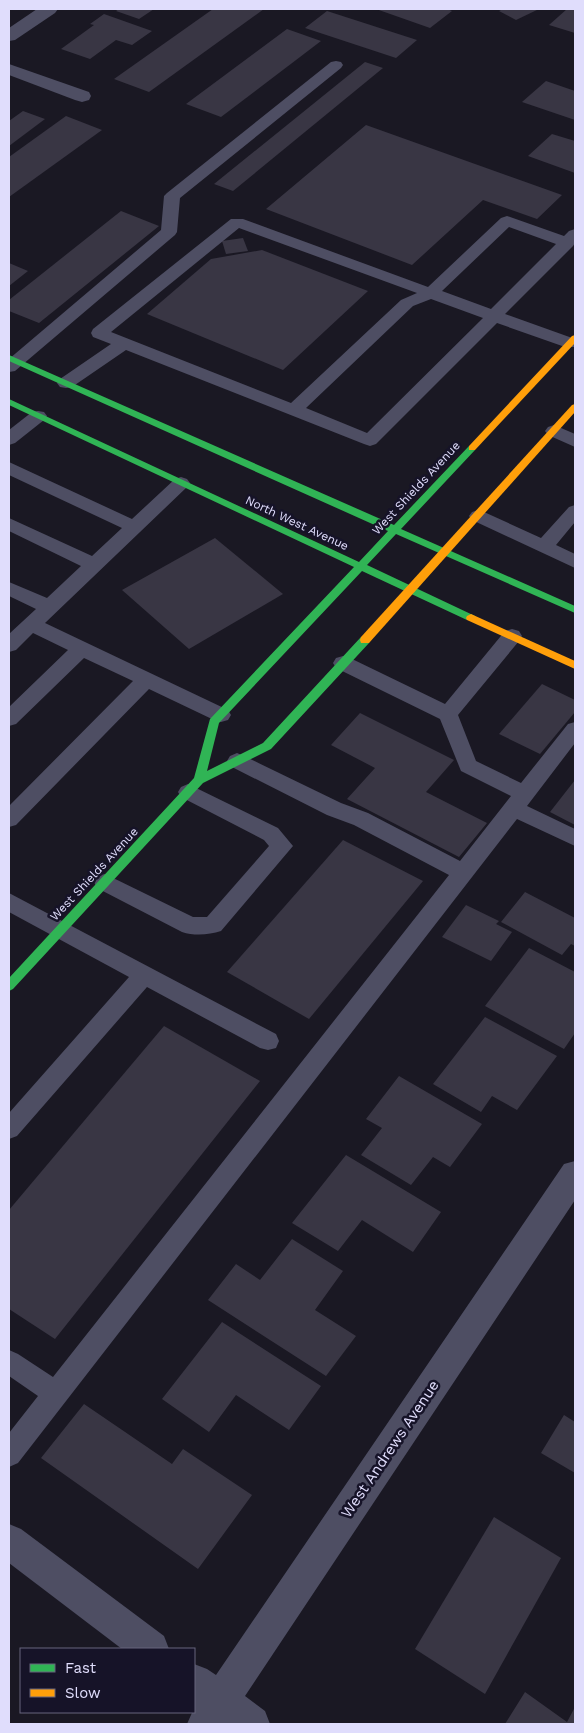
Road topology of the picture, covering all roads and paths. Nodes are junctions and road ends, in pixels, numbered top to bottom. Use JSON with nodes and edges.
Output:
{"nodes":[{"id":1,"x":49,"y":9,"type":"edge"},
{"id":2,"x":9,"y":36,"type":"edge"},
{"id":3,"x":336,"y":65,"type":"dead end"},
{"id":4,"x":9,"y":69,"type":"edge"},
{"id":5,"x":82,"y":96,"type":"dead end"},
{"id":6,"x":571,"y":238,"type":"edge"},
{"id":7,"x":431,"y":293,"type":"junction"},
{"id":8,"x":494,"y":316,"type":"junction"},
{"id":9,"x":573,"y":340,"type":"edge"},
{"id":10,"x":124,"y":343,"type":"junction"},
{"id":11,"x":11,"y":362,"type":"edge"},
{"id":12,"x":66,"y":383,"type":"junction"},
{"id":13,"x":9,"y":402,"type":"edge"},
{"id":14,"x":575,"y":407,"type":"edge"},
{"id":15,"x":294,"y":410,"type":"junction"},
{"id":16,"x":38,"y":416,"type":"junction"},
{"id":17,"x":554,"y":431,"type":"junction"},
{"id":18,"x":9,"y":439,"type":"edge"},
{"id":19,"x":575,"y":441,"type":"edge"},
{"id":20,"x":9,"y":468,"type":"edge"},
{"id":21,"x":181,"y":483,"type":"junction"},
{"id":22,"x":575,"y":511,"type":"edge"},
{"id":23,"x":478,"y":516,"type":"junction"},
{"id":24,"x":9,"y":524,"type":"edge"},
{"id":25,"x":134,"y":527,"type":"junction"},
{"id":26,"x":396,"y":530,"type":"junction"},
{"id":27,"x":544,"y":547,"type":"junction"},
{"id":28,"x":445,"y":553,"type":"junction"},
{"id":29,"x":575,"y":562,"type":"edge"},
{"id":30,"x":94,"y":565,"type":"junction"},
{"id":31,"x":360,"y":568,"type":"junction"},
{"id":32,"x":9,"y":588,"type":"edge"},
{"id":33,"x":410,"y":590,"type":"junction"},
{"id":34,"x":572,"y":604,"type":"edge"},
{"id":35,"x":49,"y":607,"type":"junction"},
{"id":36,"x":31,"y":624,"type":"junction"},
{"id":37,"x":512,"y":636,"type":"junction"},
{"id":38,"x":9,"y":645,"type":"edge"},
{"id":39,"x":82,"y":648,"type":"junction"},
{"id":40,"x":343,"y":663,"type":"junction"},
{"id":41,"x":575,"y":665,"type":"edge"},
{"id":42,"x":146,"y":680,"type":"junction"},
{"id":43,"x":448,"y":714,"type":"junction"},
{"id":44,"x":220,"y":716,"type":"junction"},
{"id":45,"x":9,"y":719,"type":"edge"},
{"id":46,"x":575,"y":729,"type":"edge"},
{"id":47,"x":237,"y":761,"type":"junction"},
{"id":48,"x":194,"y":786,"type":"junction"},
{"id":49,"x":519,"y":801,"type":"junction"},
{"id":50,"x":9,"y":819,"type":"edge"},
{"id":51,"x":575,"y":838,"type":"edge"},
{"id":52,"x":463,"y":872,"type":"junction"},
{"id":53,"x":105,"y":882,"type":"junction"},
{"id":54,"x":9,"y":902,"type":"edge"},
{"id":55,"x":60,"y":930,"type":"junction"},
{"id":56,"x":144,"y":975,"type":"junction"},
{"id":57,"x":9,"y":986,"type":"edge"},
{"id":58,"x":268,"y":1041,"type":"dead end"},
{"id":59,"x":9,"y":1129,"type":"edge"},
{"id":60,"x":575,"y":1174,"type":"edge"},
{"id":61,"x":9,"y":1362,"type":"edge"},
{"id":62,"x":56,"y":1393,"type":"junction"},
{"id":63,"x":9,"y":1454,"type":"edge"},
{"id":64,"x":9,"y":1541,"type":"edge"},
{"id":65,"x":150,"y":1648,"type":"edge"},
{"id":66,"x":206,"y":1702,"type":"edge"},
{"id":67,"x":252,"y":1724,"type":"edge"}],
"edges":[{"from":1,"to":2,"type":"street"},
{"from":3,"to":11,"type":"lane"},
{"from":4,"to":5,"type":"street"},
{"from":6,"to":7,"type":"lane"},
{"from":6,"to":8,"type":"lane"},
{"from":7,"to":8,"type":"lane"},
{"from":7,"to":10,"type":"lane"},
{"from":7,"to":15,"type":"lane"},
{"from":8,"to":9,"type":"lane"},
{"from":8,"to":15,"type":"lane"},
{"from":9,"to":26,"type":"main road","name":"West Shields Avenue"},
{"from":10,"to":12,"type":"lane"},
{"from":10,"to":15,"type":"lane"},
{"from":11,"to":12,"type":"main road"},
{"from":12,"to":26,"type":"main road"},
{"from":13,"to":16,"type":"main road","name":"North West Avenue"},
{"from":14,"to":17,"type":"main road","name":"West Shields Avenue"},
{"from":16,"to":18,"type":"lane"},
{"from":16,"to":21,"type":"main road","name":"North West Avenue"},
{"from":17,"to":19,"type":"lane"},
{"from":17,"to":23,"type":"main road","name":"West Shields Avenue"},
{"from":20,"to":25,"type":"lane"},
{"from":21,"to":25,"type":"lane"},
{"from":21,"to":31,"type":"main road","name":"North West Avenue"},
{"from":22,"to":27,"type":"lane"},
{"from":23,"to":27,"type":"lane"},
{"from":23,"to":28,"type":"main road","name":"West Shields Avenue"},
{"from":24,"to":30,"type":"lane"},
{"from":25,"to":30,"type":"lane"},
{"from":26,"to":28,"type":"main road"},
{"from":26,"to":31,"type":"main road","name":"West Shields Avenue"},
{"from":27,"to":29,"type":"lane"},
{"from":28,"to":33,"type":"main road","name":"West Shields Avenue"},
{"from":28,"to":34,"type":"main road"},
{"from":30,"to":35,"type":"lane"},
{"from":31,"to":33,"type":"main road","name":"North West Avenue"},
{"from":31,"to":44,"type":"main road","name":"West Shields Avenue"},
{"from":32,"to":35,"type":"lane"},
{"from":33,"to":37,"type":"main road","name":"North West Avenue"},
{"from":33,"to":40,"type":"main road","name":"West Shields Avenue"},
{"from":35,"to":36,"type":"lane"},
{"from":36,"to":38,"type":"lane"},
{"from":36,"to":39,"type":"lane"},
{"from":37,"to":41,"type":"main road","name":"North West Avenue"},
{"from":37,"to":43,"type":"lane"},
{"from":39,"to":42,"type":"lane"},
{"from":39,"to":45,"type":"lane"},
{"from":40,"to":43,"type":"lane"},
{"from":40,"to":47,"type":"main road","name":"West Shields Avenue"},
{"from":42,"to":44,"type":"lane"},
{"from":42,"to":50,"type":"lane"},
{"from":43,"to":49,"type":"lane"},
{"from":44,"to":48,"type":"main road","name":"West Shields Avenue"},
{"from":46,"to":49,"type":"lane"},
{"from":47,"to":48,"type":"main road","name":"West Shields Avenue"},
{"from":47,"to":52,"type":"lane"},
{"from":48,"to":53,"type":"main road","name":"West Shields Avenue"},
{"from":48,"to":53,"type":"lane"},
{"from":49,"to":51,"type":"lane"},
{"from":49,"to":52,"type":"lane"},
{"from":52,"to":62,"type":"lane"},
{"from":53,"to":55,"type":"main road","name":"West Shields Avenue"},
{"from":54,"to":55,"type":"lane"},
{"from":55,"to":56,"type":"lane"},
{"from":55,"to":57,"type":"main road","name":"West Shields Avenue"},
{"from":56,"to":58,"type":"lane"},
{"from":56,"to":59,"type":"lane"},
{"from":60,"to":66,"type":"street","name":"West Andrews Avenue"},
{"from":61,"to":62,"type":"lane"},
{"from":62,"to":63,"type":"lane"},
{"from":64,"to":65,"type":"street"},
{"from":66,"to":67,"type":"street"}]}
